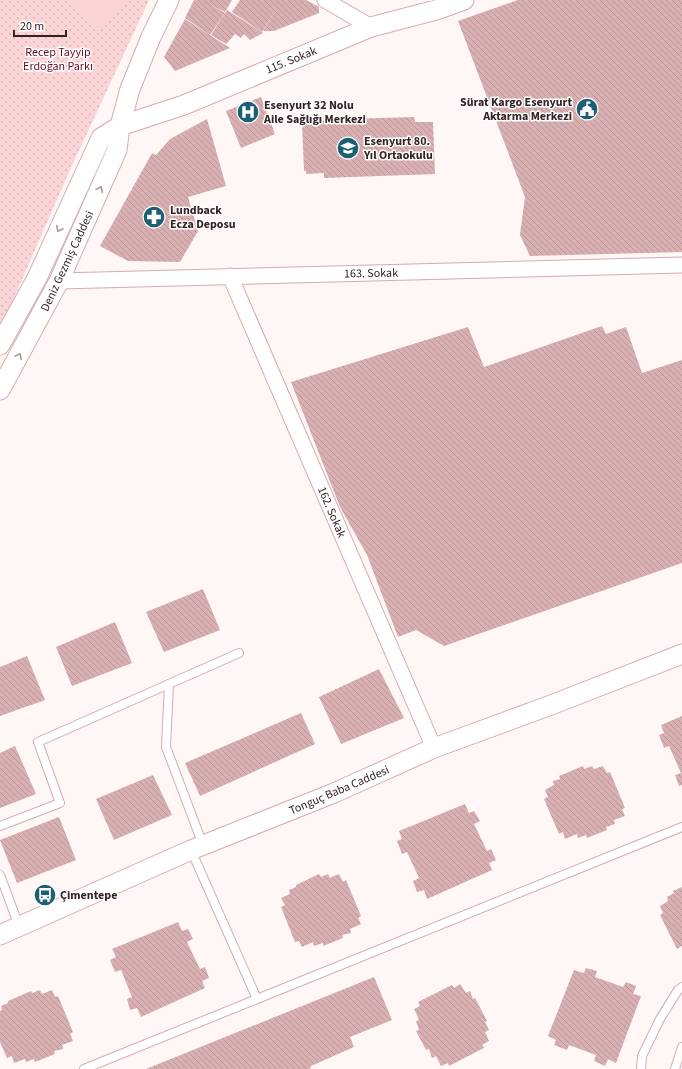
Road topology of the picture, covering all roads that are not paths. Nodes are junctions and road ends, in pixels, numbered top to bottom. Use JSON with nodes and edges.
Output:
{"nodes":[{"id":1,"x":169,"y":0,"type":"edge"},
{"id":2,"x":325,"y":0,"type":"edge"},
{"id":3,"x":464,"y":0,"type":"edge"},
{"id":4,"x":371,"y":27,"type":"junction"},
{"id":5,"x":120,"y":126,"type":"junction"},
{"id":6,"x":682,"y":265,"type":"edge"},
{"id":7,"x":230,"y":276,"type":"junction"},
{"id":8,"x":59,"y":281,"type":"junction"},
{"id":9,"x":0,"y":345,"type":"edge"},
{"id":10,"x":0,"y":390,"type":"edge"},
{"id":11,"x":239,"y":653,"type":"dead end"},
{"id":12,"x":682,"y":654,"type":"edge"},
{"id":13,"x":169,"y":684,"type":"junction"},
{"id":14,"x":434,"y":748,"type":"junction"},
{"id":15,"x":0,"y":826,"type":"edge"},
{"id":16,"x":682,"y":826,"type":"edge"},
{"id":17,"x":197,"y":848,"type":"junction"},
{"id":18,"x":0,"y":875,"type":"edge"},
{"id":19,"x":19,"y":926,"type":"junction"},
{"id":20,"x":0,"y":935,"type":"edge"},
{"id":21,"x":682,"y":987,"type":"edge"},
{"id":22,"x":258,"y":999,"type":"junction"},
{"id":23,"x":682,"y":1047,"type":"edge"},
{"id":24,"x":84,"y":1069,"type":"edge"},
{"id":25,"x":641,"y":1069,"type":"edge"},
{"id":26,"x":675,"y":1069,"type":"edge"}],
"edges":[{"from":1,"to":5,"type":"street","name":"Deniz Gezmiş Caddesi"},
{"from":2,"to":4,"type":"street"},
{"from":3,"to":4,"type":"street","name":"115. Sokak"},
{"from":4,"to":5,"type":"street","name":"115. Sokak"},
{"from":8,"to":5,"type":"street","name":"Deniz Gezmiş Caddesi","one_way":true},
{"from":5,"to":9,"type":"street","name":"Deniz Gezmiş Caddesi","one_way":true},
{"from":6,"to":7,"type":"street","name":"163. Sokak"},
{"from":7,"to":8,"type":"street","name":"163. Sokak"},
{"from":7,"to":14,"type":"street","name":"162. Sokak"},
{"from":10,"to":8,"type":"street","name":"Deniz Gezmiş Caddesi","one_way":true},
{"from":11,"to":13,"type":"lane"},
{"from":12,"to":14,"type":"street","name":"Tonguç Baba Caddesi"},
{"from":13,"to":15,"type":"lane"},
{"from":13,"to":17,"type":"lane"},
{"from":14,"to":17,"type":"street","name":"Tonguç Baba Caddesi"},
{"from":16,"to":22,"type":"lane"},
{"from":17,"to":19,"type":"street","name":"Tonguç Baba Caddesi"},
{"from":17,"to":22,"type":"lane"},
{"from":18,"to":19,"type":"lane"},
{"from":19,"to":20,"type":"street","name":"Tonguç Baba Caddesi"},
{"from":21,"to":25,"type":"lane"},
{"from":22,"to":24,"type":"lane"},
{"from":23,"to":26,"type":"lane"}]}
